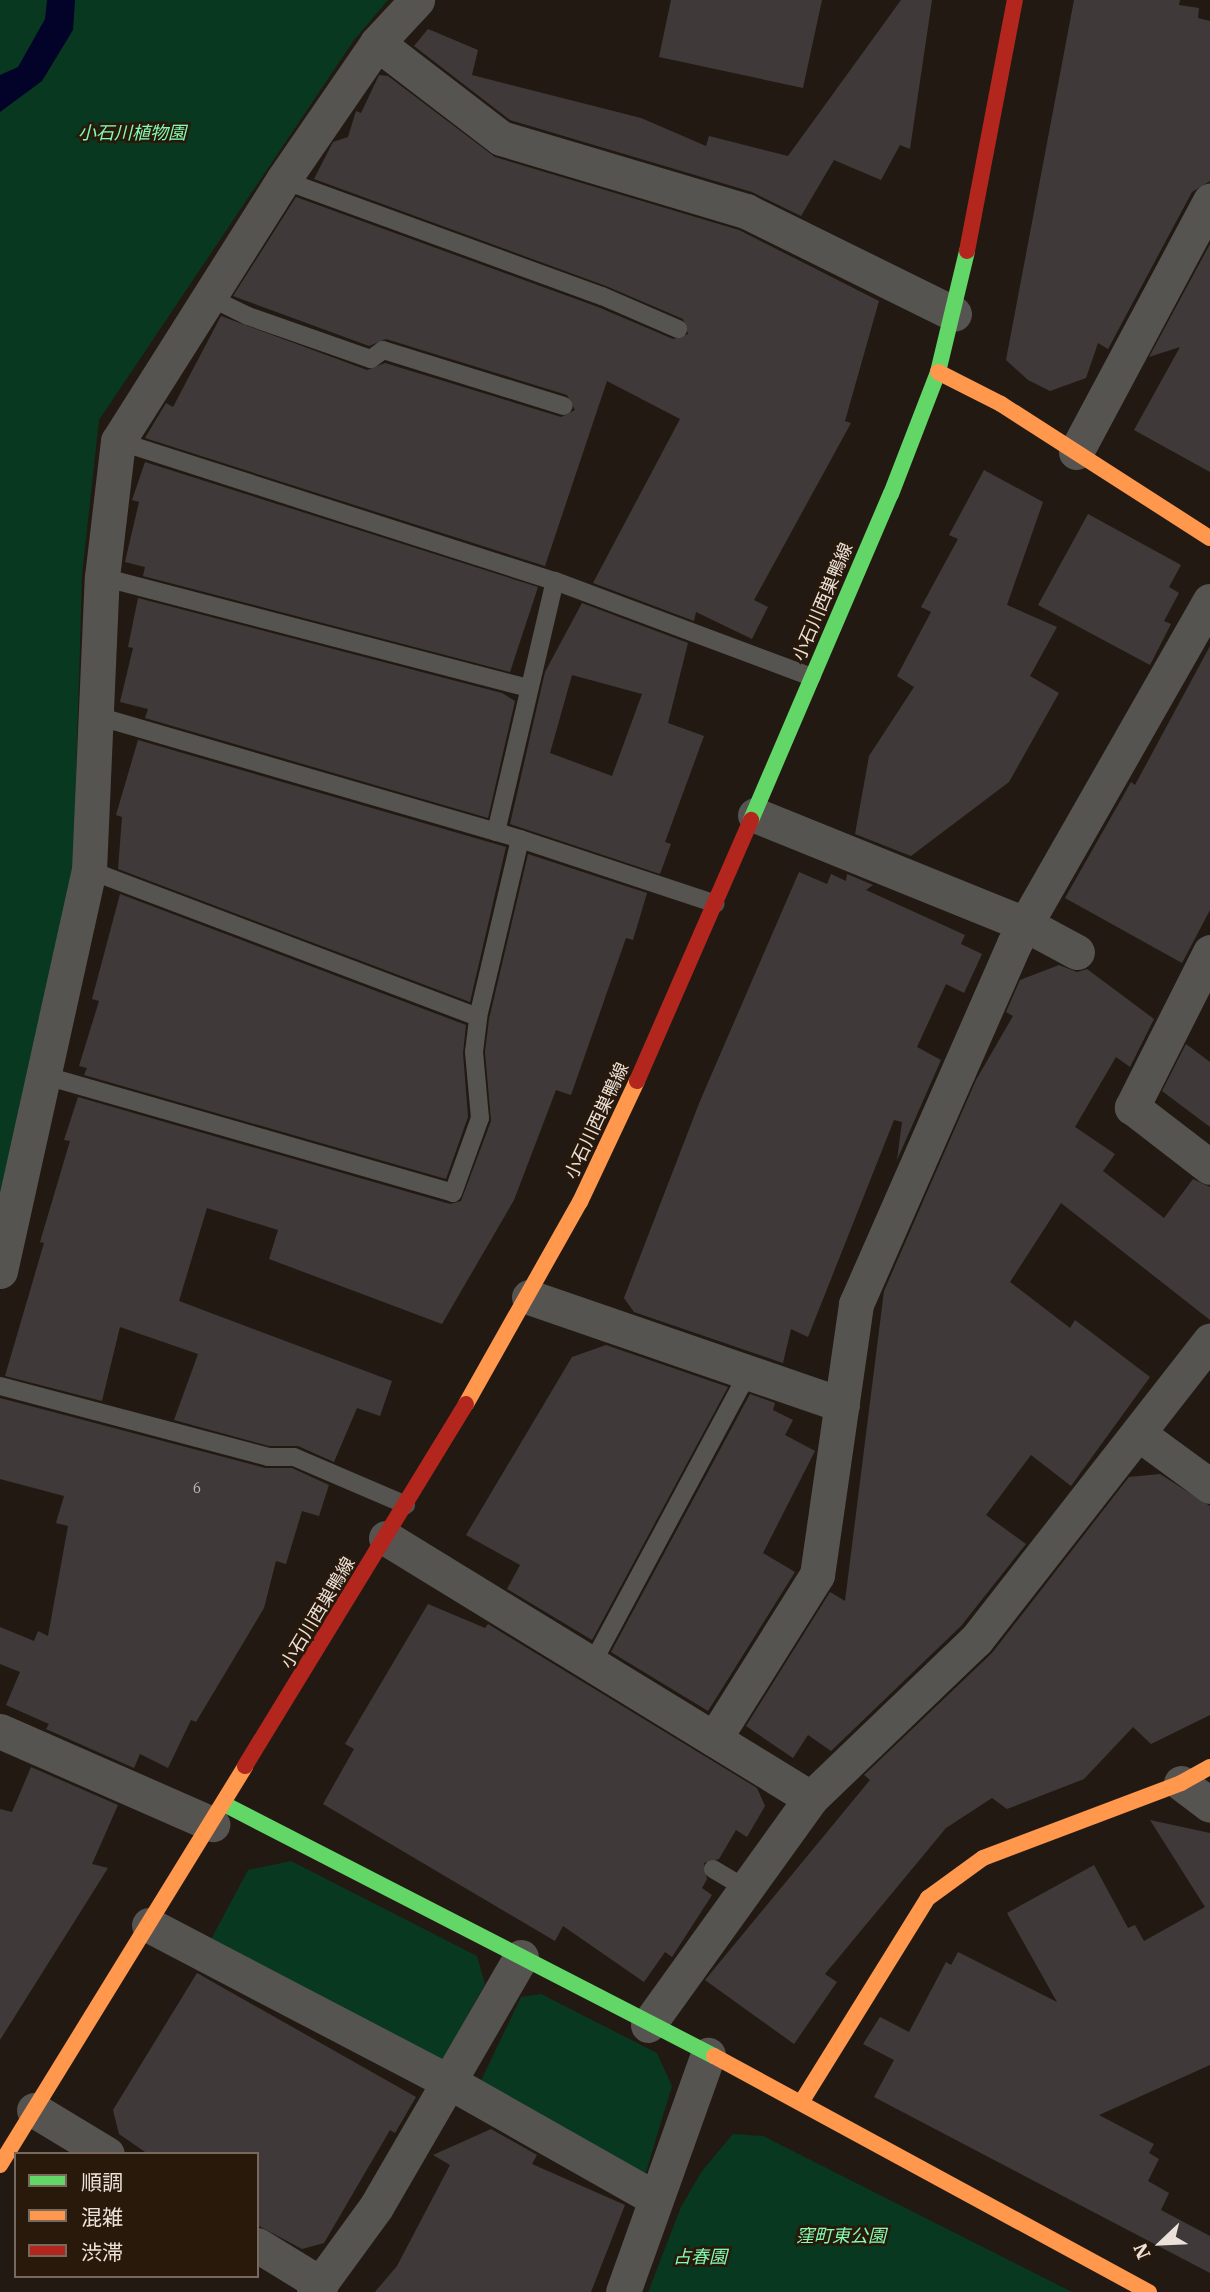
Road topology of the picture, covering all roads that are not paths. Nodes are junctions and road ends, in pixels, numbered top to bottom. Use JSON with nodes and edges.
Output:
{"nodes":[{"id":1,"x":417,"y":0,"type":"edge"},
{"id":2,"x":1015,"y":0,"type":"edge"},
{"id":3,"x":377,"y":43,"type":"junction"},
{"id":4,"x":283,"y":180,"type":"junction"},
{"id":5,"x":1210,"y":201,"type":"edge"},
{"id":6,"x":209,"y":296,"type":"junction"},
{"id":7,"x":954,"y":314,"type":"junction"},
{"id":8,"x":678,"y":329,"type":"dead end"},
{"id":9,"x":937,"y":372,"type":"junction"},
{"id":10,"x":564,"y":406,"type":"dead end"},
{"id":11,"x":118,"y":441,"type":"junction"},
{"id":12,"x":1076,"y":452,"type":"junction"},
{"id":13,"x":1210,"y":538,"type":"edge"},
{"id":14,"x":103,"y":577,"type":"junction"},
{"id":15,"x":555,"y":581,"type":"junction"},
{"id":16,"x":1210,"y":601,"type":"edge"},
{"id":17,"x":813,"y":677,"type":"junction"},
{"id":18,"x":527,"y":688,"type":"junction"},
{"id":19,"x":97,"y":716,"type":"junction"},
{"id":20,"x":755,"y":815,"type":"junction"},
{"id":21,"x":496,"y":832,"type":"junction"},
{"id":22,"x":520,"y":839,"type":"junction"},
{"id":23,"x":89,"y":870,"type":"junction"},
{"id":24,"x":716,"y":904,"type":"junction"},
{"id":25,"x":1025,"y":924,"type":"junction"},
{"id":26,"x":1077,"y":952,"type":"dead end"},
{"id":27,"x":1210,"y":952,"type":"edge"},
{"id":28,"x":478,"y":1017,"type":"junction"},
{"id":29,"x":46,"y":1076,"type":"junction"},
{"id":30,"x":1210,"y":1167,"type":"edge"},
{"id":31,"x":0,"y":1271,"type":"edge"},
{"id":32,"x":528,"y":1297,"type":"junction"},
{"id":33,"x":1210,"y":1341,"type":"edge"},
{"id":34,"x":747,"y":1375,"type":"junction"},
{"id":35,"x":0,"y":1386,"type":"edge"},
{"id":36,"x":842,"y":1405,"type":"junction"},
{"id":37,"x":1139,"y":1434,"type":"junction"},
{"id":38,"x":1210,"y":1486,"type":"edge"},
{"id":39,"x":406,"y":1505,"type":"junction"},
{"id":40,"x":386,"y":1538,"type":"junction"},
{"id":41,"x":593,"y":1662,"type":"junction"},
{"id":42,"x":0,"y":1731,"type":"edge"},
{"id":43,"x":714,"y":1739,"type":"junction"},
{"id":44,"x":1196,"y":1775,"type":"edge"},
{"id":45,"x":811,"y":1798,"type":"junction"},
{"id":46,"x":1210,"y":1805,"type":"edge"},
{"id":47,"x":218,"y":1814,"type":"junction"},
{"id":48,"x":713,"y":1869,"type":"dead end"},
{"id":49,"x":746,"y":1889,"type":"junction"},
{"id":50,"x":149,"y":1925,"type":"junction"},
{"id":51,"x":521,"y":1957,"type":"junction"},
{"id":52,"x":648,"y":2025,"type":"junction"},
{"id":53,"x":708,"y":2054,"type":"junction"},
{"id":54,"x":446,"y":2080,"type":"junction"},
{"id":55,"x":802,"y":2101,"type":"junction"},
{"id":56,"x":34,"y":2110,"type":"junction"},
{"id":57,"x":104,"y":2152,"type":"edge"},
{"id":58,"x":0,"y":2165,"type":"edge"},
{"id":59,"x":656,"y":2199,"type":"junction"},
{"id":60,"x":259,"y":2246,"type":"edge"},
{"id":61,"x":317,"y":2288,"type":"edge"},
{"id":62,"x":623,"y":2292,"type":"edge"},
{"id":63,"x":1149,"y":2292,"type":"edge"}],
"edges":[{"from":1,"to":3,"type":"street"},
{"from":2,"to":7,"type":"main road","name":"小石川西巣鴨線"},
{"from":3,"to":4,"type":"street"},
{"from":3,"to":7,"type":"street"},
{"from":4,"to":6,"type":"street"},
{"from":4,"to":8,"type":"lane"},
{"from":5,"to":12,"type":"street"},
{"from":6,"to":10,"type":"lane"},
{"from":6,"to":11,"type":"street"},
{"from":7,"to":9,"type":"main road","name":"小石川西巣鴨線"},
{"from":9,"to":12,"type":"main road"},
{"from":9,"to":17,"type":"main road","name":"小石川西巣鴨線"},
{"from":11,"to":14,"type":"street"},
{"from":11,"to":15,"type":"lane"},
{"from":12,"to":13,"type":"main road"},
{"from":14,"to":18,"type":"lane"},
{"from":14,"to":19,"type":"street"},
{"from":15,"to":17,"type":"lane"},
{"from":15,"to":18,"type":"lane"},
{"from":16,"to":25,"type":"street"},
{"from":17,"to":20,"type":"main road","name":"小石川西巣鴨線"},
{"from":18,"to":21,"type":"lane"},
{"from":19,"to":21,"type":"lane"},
{"from":19,"to":23,"type":"street"},
{"from":20,"to":24,"type":"main road","name":"小石川西巣鴨線"},
{"from":20,"to":25,"type":"street"},
{"from":21,"to":22,"type":"lane"},
{"from":22,"to":24,"type":"lane"},
{"from":22,"to":28,"type":"lane"},
{"from":23,"to":28,"type":"lane"},
{"from":23,"to":29,"type":"street"},
{"from":24,"to":32,"type":"main road","name":"小石川西巣鴨線"},
{"from":25,"to":26,"type":"street"},
{"from":25,"to":36,"type":"street"},
{"from":27,"to":30,"type":"street"},
{"from":28,"to":29,"type":"lane"},
{"from":29,"to":31,"type":"street"},
{"from":32,"to":34,"type":"street"},
{"from":32,"to":39,"type":"main road","name":"小石川西巣鴨線"},
{"from":33,"to":37,"type":"street"},
{"from":34,"to":36,"type":"street"},
{"from":34,"to":41,"type":"lane"},
{"from":35,"to":39,"type":"lane"},
{"from":36,"to":43,"type":"street"},
{"from":37,"to":38,"type":"street"},
{"from":37,"to":45,"type":"street"},
{"from":39,"to":40,"type":"main road","name":"小石川西巣鴨線"},
{"from":40,"to":41,"type":"street"},
{"from":40,"to":47,"type":"main road","name":"小石川西巣鴨線"},
{"from":41,"to":43,"type":"street"},
{"from":42,"to":47,"type":"street"},
{"from":43,"to":45,"type":"street"},
{"from":44,"to":46,"type":"street"},
{"from":44,"to":55,"type":"main road"},
{"from":45,"to":49,"type":"street"},
{"from":47,"to":50,"type":"main road","name":"小石川西巣鴨線"},
{"from":47,"to":51,"type":"main road"},
{"from":48,"to":49,"type":"lane"},
{"from":49,"to":52,"type":"street"},
{"from":50,"to":54,"type":"street"},
{"from":50,"to":56,"type":"main road","name":"小石川西巣鴨線"},
{"from":51,"to":52,"type":"main road"},
{"from":51,"to":54,"type":"street"},
{"from":52,"to":53,"type":"main road"},
{"from":53,"to":55,"type":"main road"},
{"from":53,"to":59,"type":"street"},
{"from":54,"to":59,"type":"street"},
{"from":54,"to":61,"type":"street"},
{"from":55,"to":63,"type":"main road"},
{"from":56,"to":57,"type":"street"},
{"from":56,"to":58,"type":"main road","name":"小石川西巣鴨線"},
{"from":59,"to":62,"type":"street"},
{"from":60,"to":61,"type":"street"}]}
